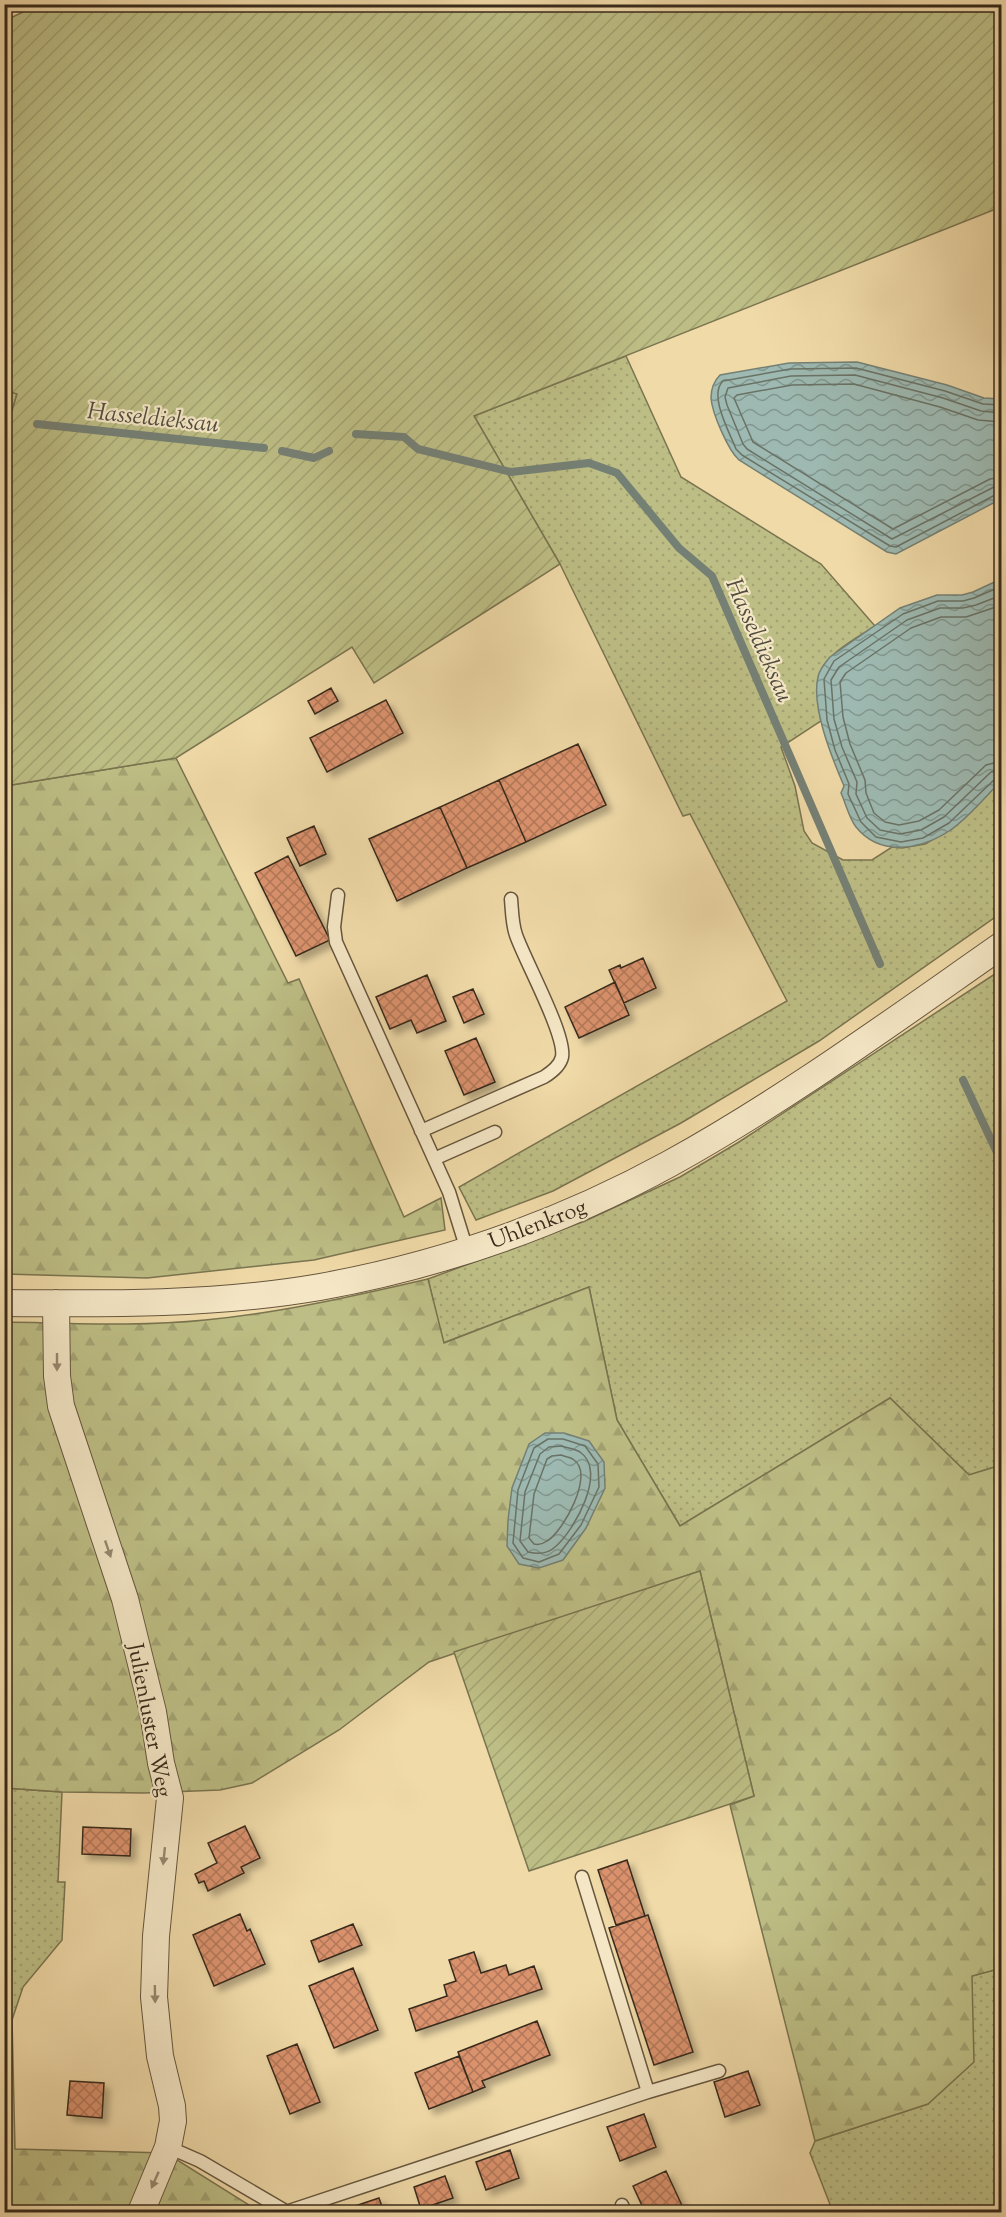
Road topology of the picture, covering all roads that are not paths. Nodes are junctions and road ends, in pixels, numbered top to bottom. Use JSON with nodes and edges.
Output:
{"nodes":[{"id":1,"x":338,"y":895,"type":"dead end"},
{"id":2,"x":511,"y":899,"type":"dead end"},
{"id":3,"x":1002,"y":945,"type":"edge"},
{"id":4,"x":421,"y":1131,"type":"junction"},
{"id":5,"x":495,"y":1132,"type":"dead end"},
{"id":6,"x":434,"y":1159,"type":"junction"},
{"id":7,"x":467,"y":1250,"type":"junction"},
{"id":8,"x":4,"y":1304,"type":"edge"},
{"id":9,"x":56,"y":1304,"type":"junction"},
{"id":10,"x":582,"y":1877,"type":"dead end"},
{"id":11,"x":719,"y":2071,"type":"dead end"},
{"id":12,"x":648,"y":2092,"type":"junction"},
{"id":13,"x":168,"y":2147,"type":"junction"},
{"id":14,"x":141,"y":2212,"type":"edge"},
{"id":15,"x":287,"y":2212,"type":"edge"}],
"edges":[{"from":1,"to":4,"type":"lane"},
{"from":2,"to":4,"type":"lane"},
{"from":3,"to":7,"type":"street","name":"Uhlenkrog"},
{"from":4,"to":6,"type":"lane"},
{"from":5,"to":6,"type":"lane"},
{"from":6,"to":7,"type":"lane"},
{"from":7,"to":9,"type":"street","name":"Uhlenkrog"},
{"from":8,"to":9,"type":"street","name":"Uhlenkrog"},
{"from":9,"to":13,"type":"street","name":"Julienluster Weg","one_way":true},
{"from":10,"to":12,"type":"lane"},
{"from":11,"to":12,"type":"lane"},
{"from":12,"to":15,"type":"lane"},
{"from":13,"to":14,"type":"street","name":"Julienluster Weg","one_way":true},
{"from":13,"to":15,"type":"lane"}]}
